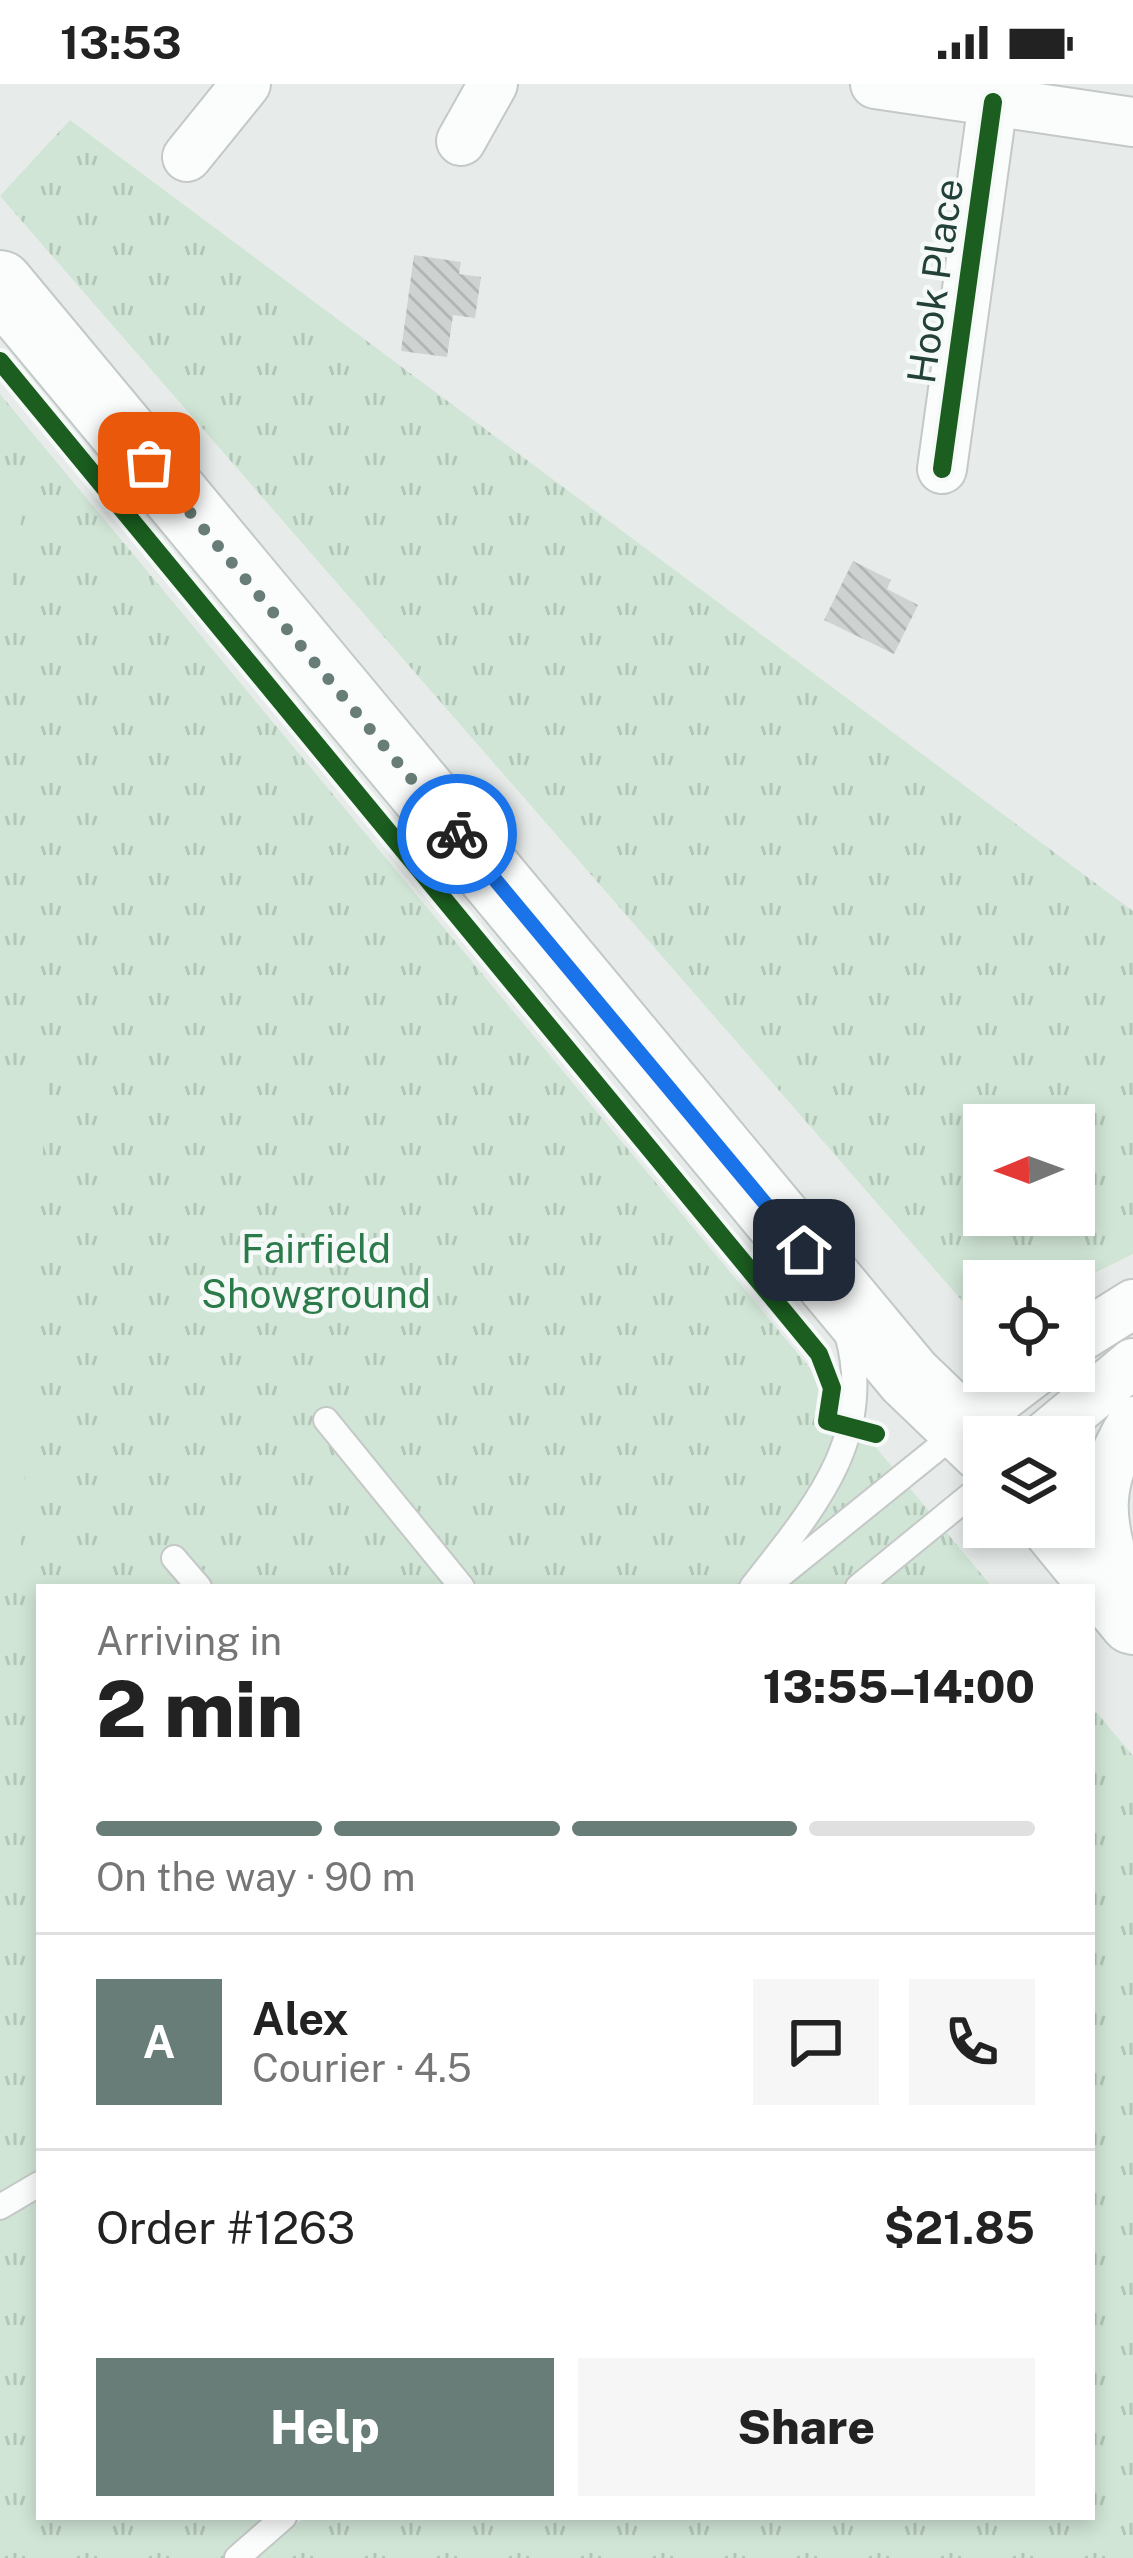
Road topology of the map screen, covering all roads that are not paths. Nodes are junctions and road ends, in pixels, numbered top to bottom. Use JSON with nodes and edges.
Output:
{"nodes":[{"id":1,"x":246,"y":84,"type":"edge"},
{"id":2,"x":493,"y":84,"type":"edge"},
{"id":3,"x":875,"y":84,"type":"edge"},
{"id":4,"x":993,"y":102,"type":"junction"},
{"id":5,"x":1133,"y":122,"type":"edge"},
{"id":6,"x":461,"y":141,"type":"dead end"},
{"id":7,"x":187,"y":157,"type":"dead end"},
{"id":8,"x":0,"y":284,"type":"edge"},
{"id":9,"x":942,"y":469,"type":"dead end"},
{"id":10,"x":834,"y":1286,"type":"junction"},
{"id":11,"x":1133,"y":1304,"type":"edge"},
{"id":12,"x":1095,"y":1328,"type":"edge"},
{"id":13,"x":1133,"y":1363,"type":"edge"},
{"id":14,"x":1069,"y":1416,"type":"edge"},
{"id":15,"x":326,"y":1420,"type":"dead end"},
{"id":16,"x":1133,"y":1421,"type":"edge"},
{"id":17,"x":963,"y":1437,"type":"edge"},
{"id":18,"x":963,"y":1462,"type":"edge"},
{"id":19,"x":963,"y":1469,"type":"edge"},
{"id":20,"x":1074,"y":1548,"type":"edge"},
{"id":21,"x":174,"y":1558,"type":"dead end"},
{"id":22,"x":196,"y":1584,"type":"edge"},
{"id":23,"x":459,"y":1584,"type":"edge"},
{"id":24,"x":754,"y":1584,"type":"edge"},
{"id":25,"x":771,"y":1584,"type":"edge"},
{"id":26,"x":861,"y":1584,"type":"edge"},
{"id":27,"x":1133,"y":1618,"type":"edge"},
{"id":28,"x":36,"y":2186,"type":"edge"},
{"id":29,"x":0,"y":2207,"type":"edge"},
{"id":30,"x":281,"y":2520,"type":"edge"},
{"id":31,"x":237,"y":2558,"type":"edge"}],
"edges":[{"from":1,"to":7,"type":"street"},
{"from":2,"to":6,"type":"street"},
{"from":3,"to":4,"type":"street"},
{"from":4,"to":5,"type":"street"},
{"from":4,"to":9,"type":"street","name":"Hook Place"},
{"from":8,"to":10,"type":"main road"},
{"from":10,"to":17,"type":"main road"},
{"from":10,"to":24,"type":"lane"},
{"from":11,"to":12,"type":"street"},
{"from":13,"to":14,"type":"street"},
{"from":15,"to":23,"type":"lane"},
{"from":16,"to":27,"type":"street"},
{"from":18,"to":25,"type":"lane"},
{"from":19,"to":26,"type":"lane"},
{"from":20,"to":27,"type":"main road"},
{"from":21,"to":22,"type":"lane"},
{"from":28,"to":29,"type":"lane"},
{"from":30,"to":31,"type":"lane"}]}
